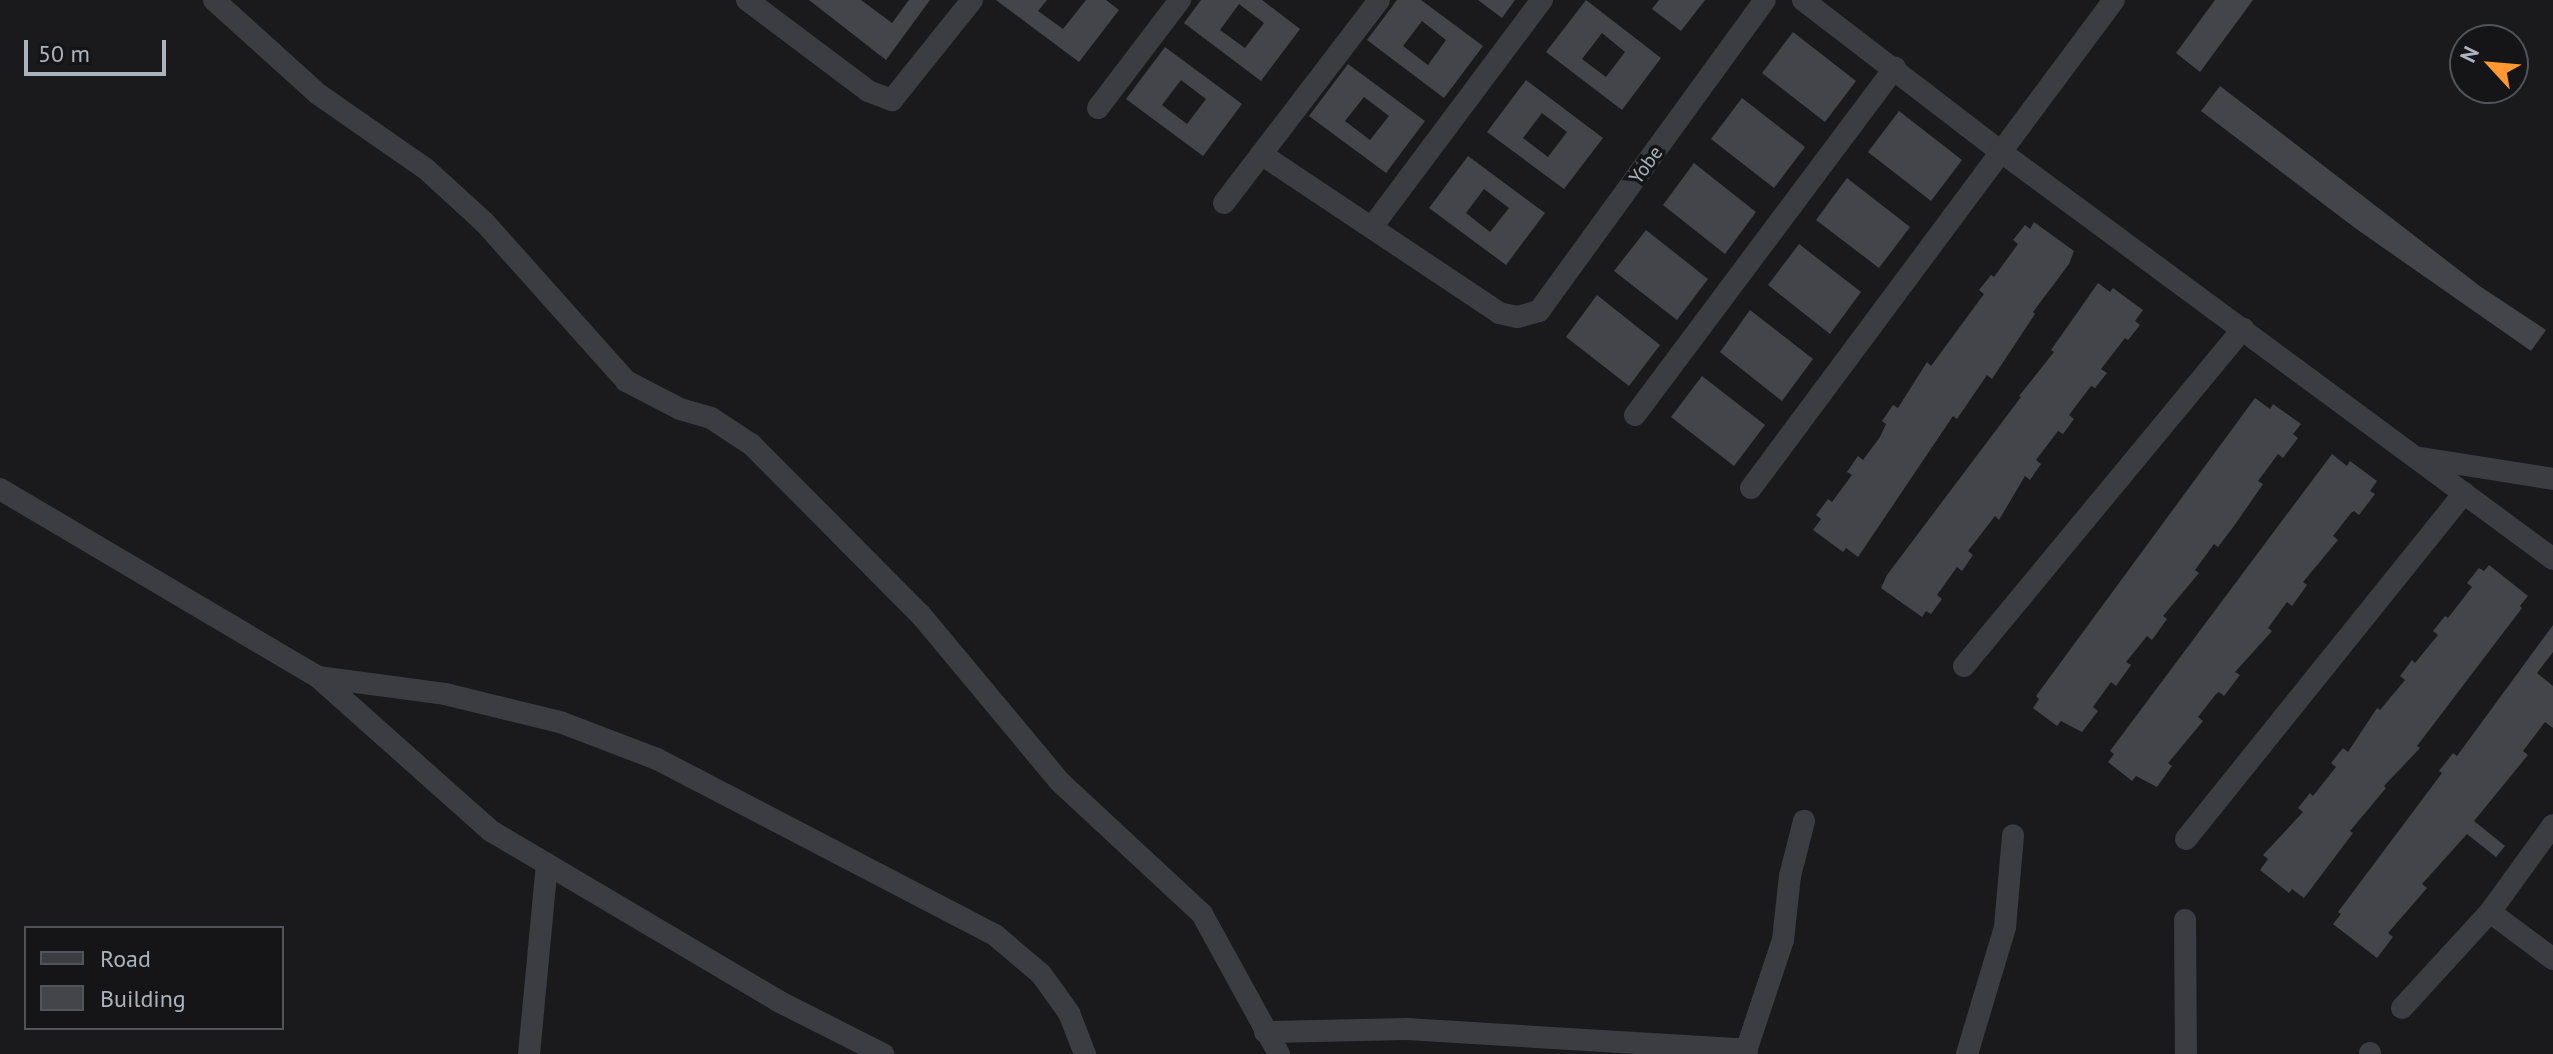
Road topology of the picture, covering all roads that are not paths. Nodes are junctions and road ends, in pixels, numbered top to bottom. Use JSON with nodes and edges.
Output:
{"nodes":[{"id":1,"x":214,"y":0,"type":"edge"},
{"id":2,"x":747,"y":0,"type":"edge"},
{"id":3,"x":972,"y":0,"type":"edge"},
{"id":4,"x":1180,"y":0,"type":"edge"},
{"id":5,"x":1379,"y":0,"type":"edge"},
{"id":6,"x":1542,"y":0,"type":"edge"},
{"id":7,"x":1765,"y":0,"type":"edge"},
{"id":8,"x":1803,"y":0,"type":"edge"},
{"id":9,"x":2114,"y":0,"type":"edge"},
{"id":10,"x":1895,"y":68,"type":"junction"},
{"id":11,"x":1098,"y":108,"type":"dead end"},
{"id":12,"x":2000,"y":151,"type":"junction"},
{"id":13,"x":1261,"y":154,"type":"junction"},
{"id":14,"x":1224,"y":203,"type":"dead end"},
{"id":15,"x":1372,"y":227,"type":"junction"},
{"id":16,"x":2243,"y":329,"type":"junction"},
{"id":17,"x":1635,"y":415,"type":"dead end"},
{"id":18,"x":2416,"y":457,"type":"junction"},
{"id":19,"x":2553,"y":479,"type":"edge"},
{"id":20,"x":1751,"y":488,"type":"dead end"},
{"id":21,"x":0,"y":489,"type":"edge"},
{"id":22,"x":2464,"y":493,"type":"junction"},
{"id":23,"x":2553,"y":559,"type":"edge"},
{"id":24,"x":1964,"y":666,"type":"dead end"},
{"id":25,"x":318,"y":677,"type":"junction"},
{"id":26,"x":1804,"y":821,"type":"dead end"},
{"id":27,"x":2553,"y":825,"type":"edge"},
{"id":28,"x":2013,"y":835,"type":"dead end"},
{"id":29,"x":2186,"y":839,"type":"dead end"},
{"id":30,"x":547,"y":864,"type":"junction"},
{"id":31,"x":2490,"y":912,"type":"junction"},
{"id":32,"x":2185,"y":920,"type":"dead end"},
{"id":33,"x":2553,"y":959,"type":"edge"},
{"id":34,"x":2402,"y":1008,"type":"dead end"},
{"id":35,"x":1265,"y":1032,"type":"junction"},
{"id":36,"x":1746,"y":1052,"type":"edge"},
{"id":37,"x":529,"y":1054,"type":"edge"},
{"id":38,"x":883,"y":1054,"type":"edge"},
{"id":39,"x":1085,"y":1054,"type":"edge"},
{"id":40,"x":1279,"y":1054,"type":"edge"},
{"id":41,"x":1967,"y":1054,"type":"edge"},
{"id":42,"x":2186,"y":1054,"type":"edge"}],
"edges":[{"from":1,"to":35,"type":"street"},
{"from":2,"to":3,"type":"street"},
{"from":4,"to":11,"type":"street"},
{"from":5,"to":13,"type":"street"},
{"from":6,"to":15,"type":"street"},
{"from":7,"to":15,"type":"street","name":"Yobe"},
{"from":8,"to":10,"type":"street"},
{"from":9,"to":12,"type":"street"},
{"from":10,"to":12,"type":"street"},
{"from":10,"to":17,"type":"street"},
{"from":12,"to":16,"type":"street"},
{"from":12,"to":20,"type":"street"},
{"from":13,"to":14,"type":"street"},
{"from":13,"to":15,"type":"street"},
{"from":16,"to":18,"type":"street"},
{"from":16,"to":24,"type":"street"},
{"from":18,"to":19,"type":"street"},
{"from":18,"to":22,"type":"street"},
{"from":21,"to":25,"type":"street"},
{"from":22,"to":23,"type":"street"},
{"from":22,"to":29,"type":"street"},
{"from":25,"to":30,"type":"street"},
{"from":25,"to":39,"type":"street"},
{"from":26,"to":36,"type":"street"},
{"from":27,"to":31,"type":"street"},
{"from":28,"to":41,"type":"street"},
{"from":30,"to":37,"type":"street"},
{"from":30,"to":38,"type":"street"},
{"from":31,"to":33,"type":"street"},
{"from":31,"to":34,"type":"street"},
{"from":32,"to":42,"type":"street"},
{"from":35,"to":36,"type":"street"},
{"from":35,"to":40,"type":"street"}]}
